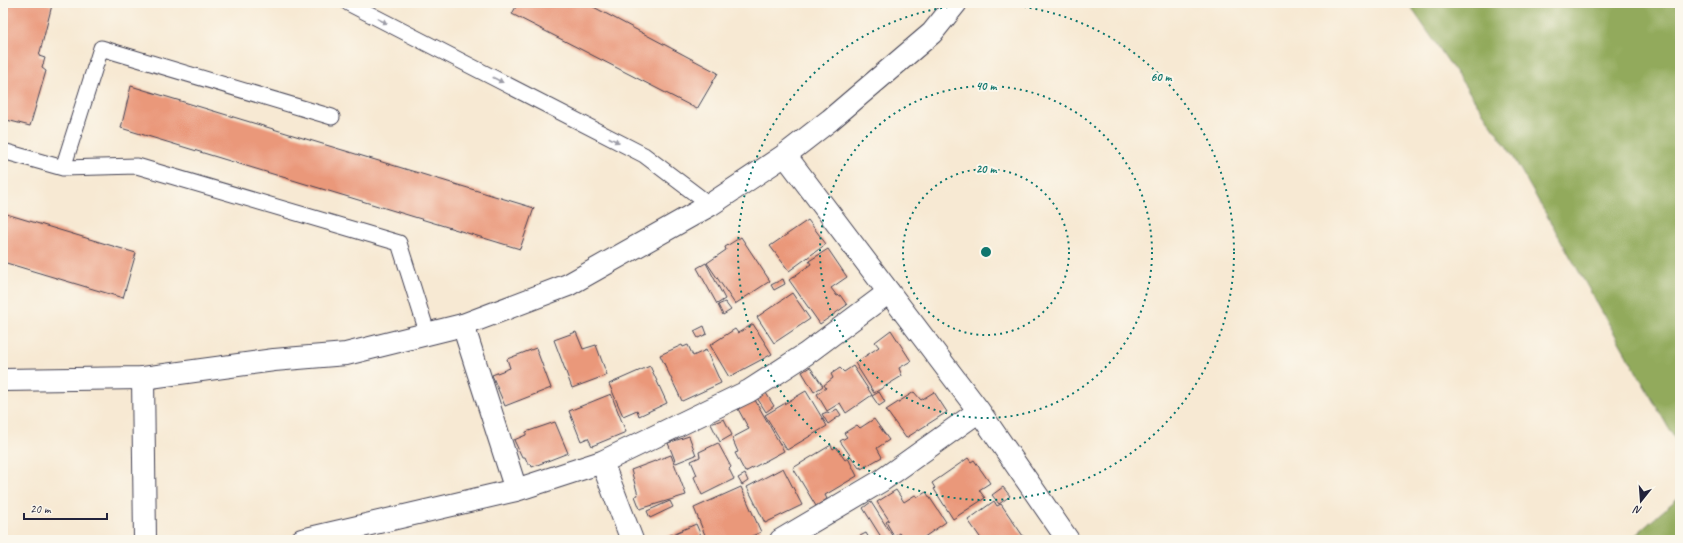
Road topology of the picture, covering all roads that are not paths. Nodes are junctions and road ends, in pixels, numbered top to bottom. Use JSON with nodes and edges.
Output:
{"nodes":[{"id":1,"x":348,"y":3,"type":"edge"},
{"id":2,"x":956,"y":3,"type":"edge"},
{"id":3,"x":332,"y":117,"type":"dead end"},
{"id":4,"x":3,"y":151,"type":"edge"},
{"id":5,"x":785,"y":155,"type":"junction"},
{"id":6,"x":63,"y":168,"type":"junction"},
{"id":7,"x":710,"y":205,"type":"junction"},
{"id":8,"x":889,"y":292,"type":"junction"},
{"id":9,"x":463,"y":325,"type":"junction"},
{"id":10,"x":428,"y":335,"type":"junction"},
{"id":11,"x":143,"y":378,"type":"junction"},
{"id":12,"x":3,"y":380,"type":"edge"},
{"id":13,"x":979,"y":411,"type":"junction"},
{"id":14,"x":602,"y":462,"type":"junction"},
{"id":15,"x":516,"y":490,"type":"junction"},
{"id":16,"x":145,"y":540,"type":"edge"},
{"id":17,"x":302,"y":540,"type":"edge"},
{"id":18,"x":632,"y":540,"type":"edge"},
{"id":19,"x":781,"y":540,"type":"edge"},
{"id":20,"x":1068,"y":540,"type":"edge"}],
"edges":[{"from":1,"to":7,"type":"lane","one_way":true},
{"from":2,"to":5,"type":"street"},
{"from":3,"to":6,"type":"lane"},
{"from":4,"to":6,"type":"lane"},
{"from":5,"to":7,"type":"street"},
{"from":5,"to":8,"type":"street"},
{"from":6,"to":10,"type":"lane"},
{"from":7,"to":9,"type":"street"},
{"from":8,"to":13,"type":"street"},
{"from":8,"to":14,"type":"street"},
{"from":9,"to":10,"type":"street"},
{"from":9,"to":15,"type":"street"},
{"from":10,"to":11,"type":"street"},
{"from":11,"to":12,"type":"street"},
{"from":11,"to":16,"type":"street"},
{"from":13,"to":19,"type":"street"},
{"from":13,"to":20,"type":"street"},
{"from":14,"to":15,"type":"street"},
{"from":14,"to":18,"type":"street"},
{"from":15,"to":17,"type":"street"}]}
